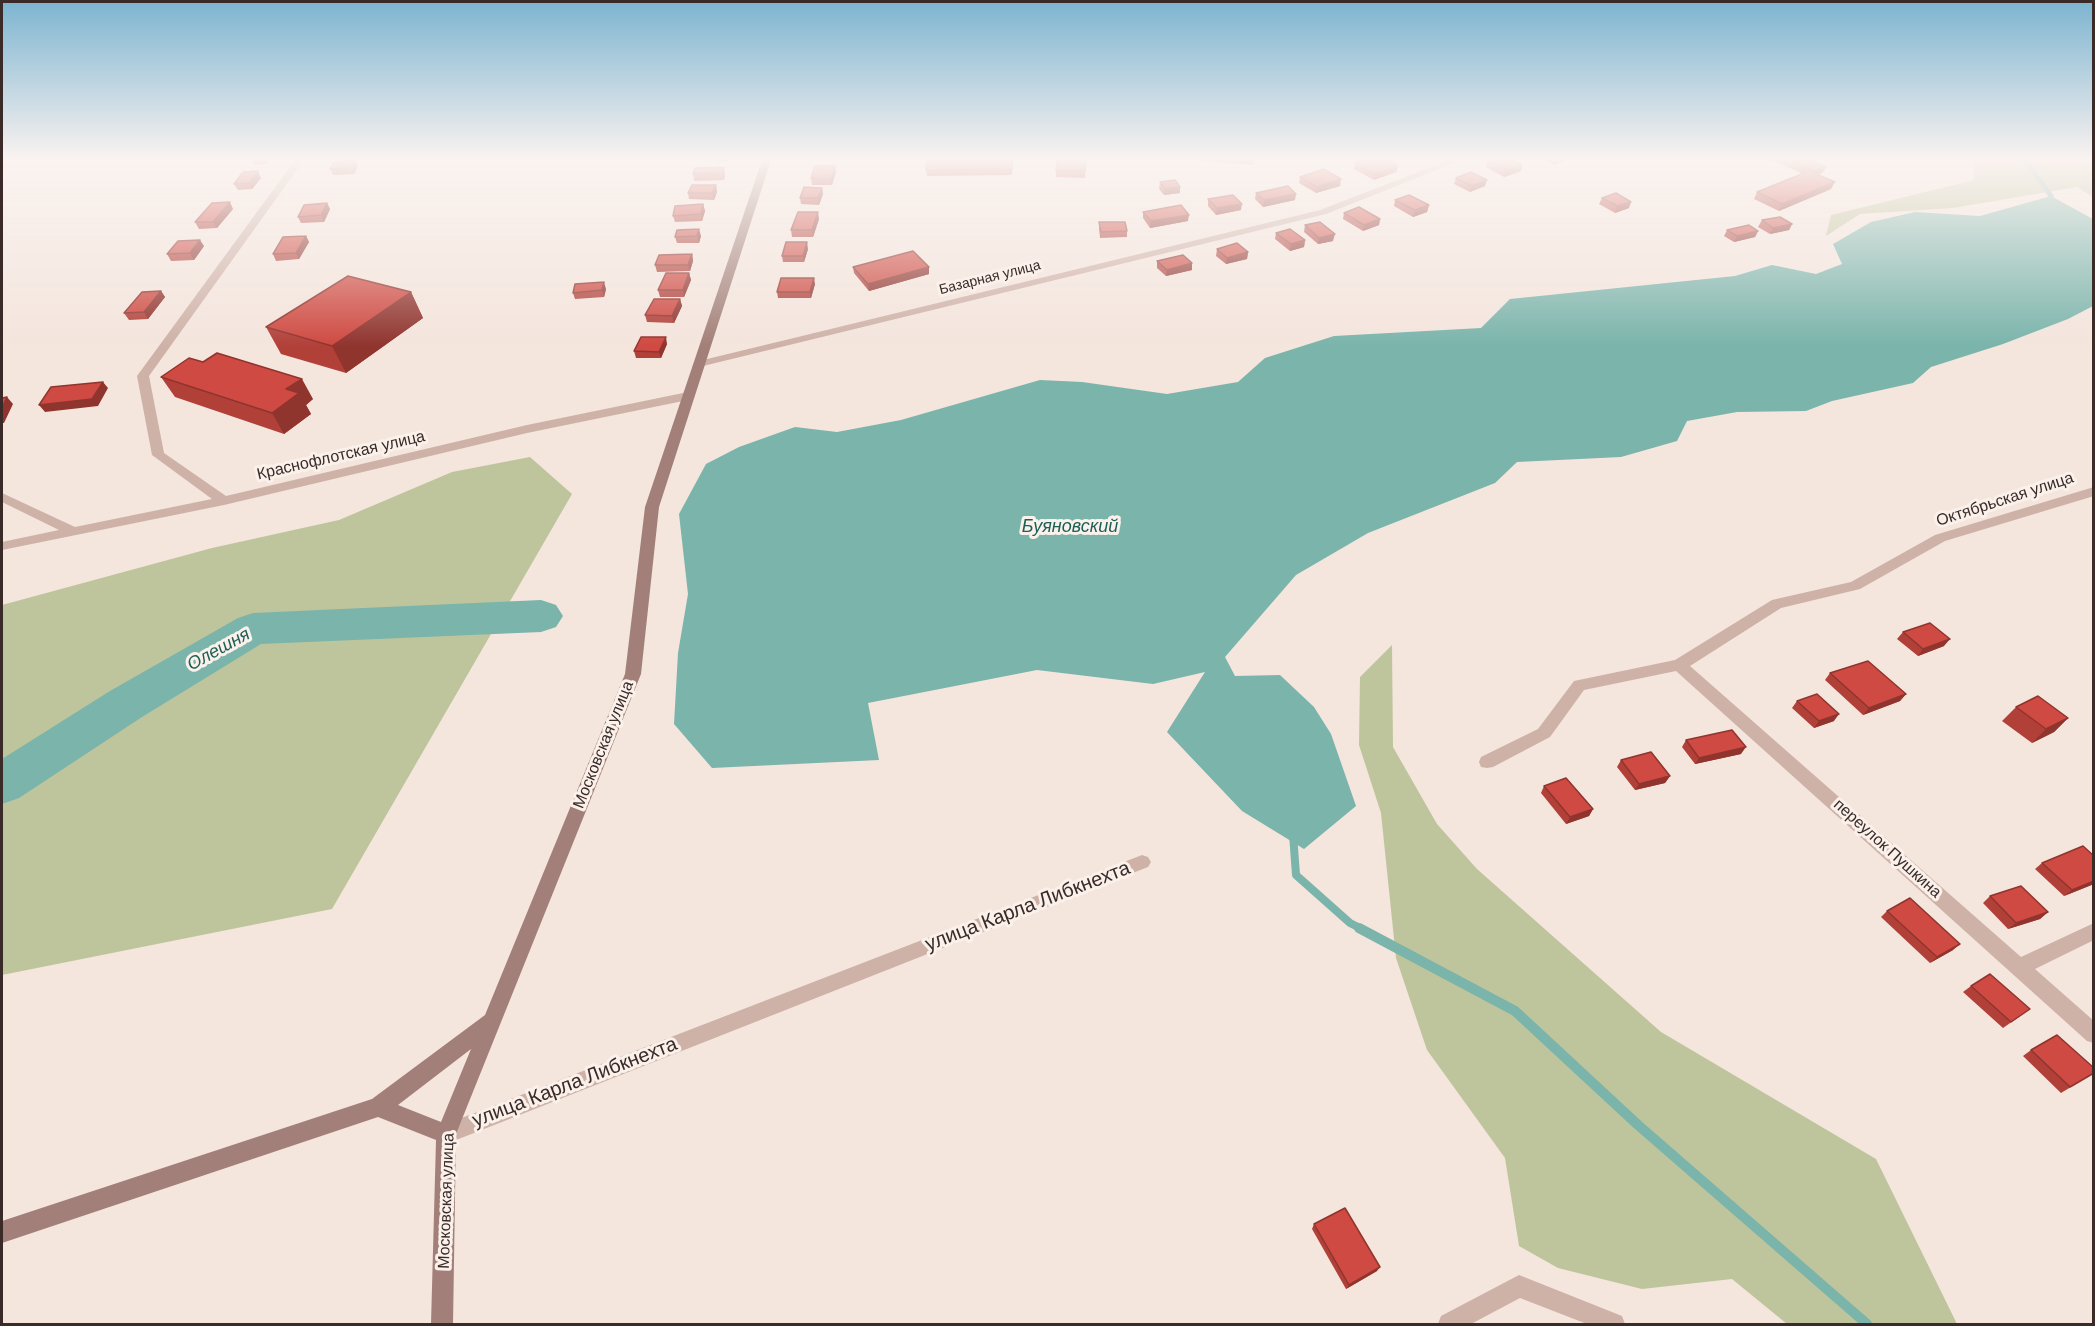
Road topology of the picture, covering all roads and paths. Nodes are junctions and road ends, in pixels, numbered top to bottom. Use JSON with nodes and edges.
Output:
{"nodes":[{"id":1,"x":255,"y":222,"type":"edge"},
{"id":2,"x":746,"y":222,"type":"edge"},
{"id":3,"x":1282,"y":222,"type":"edge"},
{"id":4,"x":699,"y":364,"type":"junction"},
{"id":5,"x":688,"y":396,"type":"junction"},
{"id":6,"x":2094,"y":491,"type":"edge"},
{"id":7,"x":2,"y":497,"type":"edge"},
{"id":8,"x":224,"y":501,"type":"junction"},
{"id":9,"x":73,"y":531,"type":"junction"},
{"id":10,"x":2,"y":546,"type":"edge"},
{"id":11,"x":1679,"y":665,"type":"junction"},
{"id":12,"x":1487,"y":762,"type":"dead end"},
{"id":13,"x":1142,"y":862,"type":"dead end"},
{"id":14,"x":2094,"y":931,"type":"edge"},
{"id":15,"x":2020,"y":967,"type":"junction"},
{"id":16,"x":492,"y":1021,"type":"junction"},
{"id":17,"x":2094,"y":1034,"type":"edge"},
{"id":18,"x":378,"y":1107,"type":"junction"},
{"id":19,"x":446,"y":1134,"type":"junction"},
{"id":20,"x":2,"y":1232,"type":"edge"},
{"id":21,"x":442,"y":1324,"type":"edge"},
{"id":22,"x":1449,"y":1324,"type":"edge"},
{"id":23,"x":1614,"y":1324,"type":"edge"}],
"edges":[{"from":1,"to":8,"type":"street"},
{"from":2,"to":4,"type":"street","name":"Московская улица"},
{"from":3,"to":4,"type":"street","name":"Базарная улица"},
{"from":4,"to":5,"type":"street","name":"Московская улица"},
{"from":5,"to":8,"type":"street","name":"Краснофлотская улица"},
{"from":5,"to":16,"type":"street","name":"Московская улица"},
{"from":6,"to":11,"type":"street","name":"Октябрьская улица"},
{"from":7,"to":9,"type":"street"},
{"from":8,"to":9,"type":"street","name":"Краснофлотская улица"},
{"from":9,"to":10,"type":"street","name":"Краснофлотская улица"},
{"from":11,"to":12,"type":"street","name":"Октябрьская улица"},
{"from":11,"to":15,"type":"street","name":"переулок Пушкина"},
{"from":13,"to":19,"type":"street","name":"улица Карла Либкнехта"},
{"from":14,"to":15,"type":"street"},
{"from":15,"to":17,"type":"street","name":"переулок Пушкина"},
{"from":16,"to":18,"type":"street"},
{"from":16,"to":19,"type":"street","name":"Московская улица"},
{"from":18,"to":19,"type":"street"},
{"from":18,"to":20,"type":"street"},
{"from":19,"to":21,"type":"street","name":"Московская улица"},
{"from":22,"to":23,"type":"street"}]}
